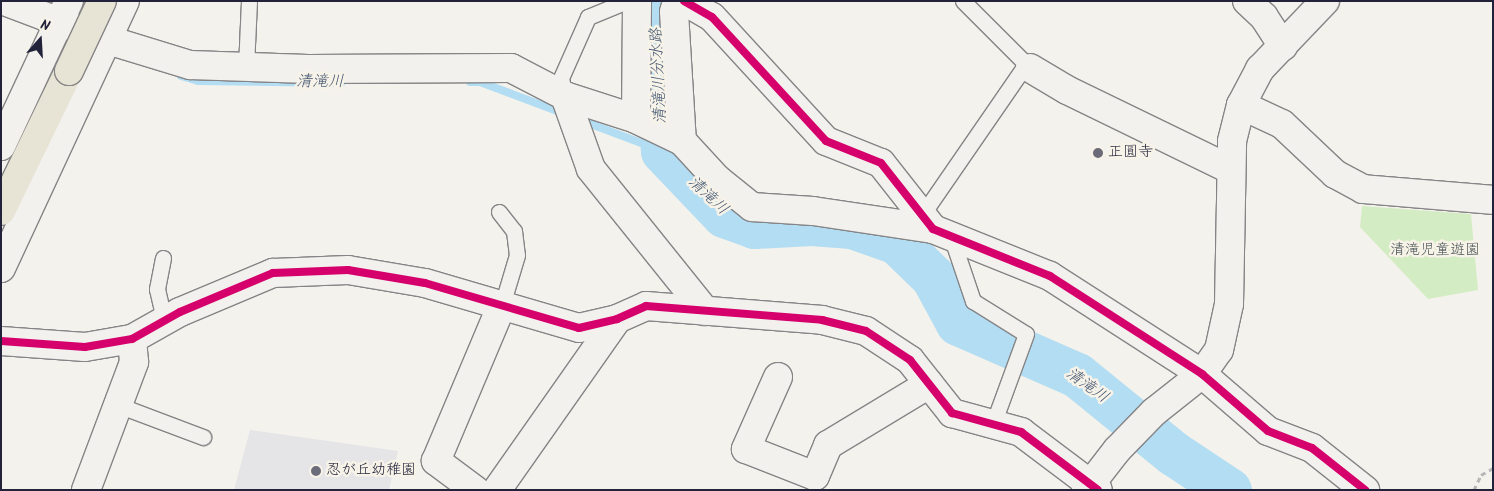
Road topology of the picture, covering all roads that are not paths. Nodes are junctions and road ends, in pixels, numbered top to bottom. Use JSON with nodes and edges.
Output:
{"nodes":[{"id":1,"x":4,"y":1,"type":"edge"},
{"id":2,"x":102,"y":1,"type":"edge"},
{"id":3,"x":125,"y":1,"type":"edge"},
{"id":4,"x":249,"y":1,"type":"edge"},
{"id":5,"x":627,"y":1,"type":"edge"},
{"id":6,"x":637,"y":1,"type":"edge"},
{"id":7,"x":677,"y":1,"type":"edge"},
{"id":8,"x":684,"y":1,"type":"edge"},
{"id":9,"x":963,"y":1,"type":"edge"},
{"id":10,"x":1248,"y":1,"type":"edge"},
{"id":11,"x":1325,"y":1,"type":"edge"},
{"id":12,"x":713,"y":9,"type":"edge"},
{"id":13,"x":65,"y":11,"type":"edge"},
{"id":14,"x":108,"y":40,"type":"junction"},
{"id":15,"x":1283,"y":46,"type":"junction"},
{"id":16,"x":1028,"y":66,"type":"junction"},
{"id":17,"x":246,"y":67,"type":"junction"},
{"id":18,"x":567,"y":101,"type":"junction"},
{"id":19,"x":1241,"y":104,"type":"junction"},
{"id":20,"x":641,"y":122,"type":"junction"},
{"id":21,"x":677,"y":138,"type":"junction"},
{"id":22,"x":2,"y":143,"type":"edge"},
{"id":23,"x":1230,"y":169,"type":"junction"},
{"id":24,"x":1493,"y":200,"type":"edge"},
{"id":25,"x":1,"y":212,"type":"edge"},
{"id":26,"x":500,"y":212,"type":"dead end"},
{"id":27,"x":935,"y":227,"type":"junction"},
{"id":28,"x":163,"y":258,"type":"dead end"},
{"id":29,"x":1,"y":268,"type":"edge"},
{"id":30,"x":502,"y":305,"type":"junction"},
{"id":31,"x":705,"y":311,"type":"junction"},
{"id":32,"x":617,"y":319,"type":"junction"},
{"id":33,"x":164,"y":320,"type":"junction"},
{"id":34,"x":132,"y":339,"type":"junction"},
{"id":35,"x":1,"y":342,"type":"edge"},
{"id":36,"x":1202,"y":374,"type":"junction"},
{"id":37,"x":778,"y":377,"type":"dead end"},
{"id":38,"x":930,"y":384,"type":"junction"},
{"id":39,"x":118,"y":405,"type":"junction"},
{"id":40,"x":993,"y":424,"type":"junction"},
{"id":41,"x":203,"y":437,"type":"dead end"},
{"id":42,"x":1092,"y":487,"type":"edge"},
{"id":43,"x":86,"y":490,"type":"edge"},
{"id":44,"x":475,"y":490,"type":"edge"},
{"id":45,"x":496,"y":490,"type":"edge"},
{"id":46,"x":1364,"y":490,"type":"edge"}],
"edges":[{"from":1,"to":13,"type":"street"},
{"from":2,"to":25,"type":"main road","bridge":true},
{"from":3,"to":14,"type":"street"},
{"from":4,"to":17,"type":"lane"},
{"from":5,"to":18,"type":"lane"},
{"from":6,"to":20,"type":"street"},
{"from":7,"to":21,"type":"street"},
{"from":8,"to":12,"type":"street"},
{"from":9,"to":16,"type":"lane"},
{"from":10,"to":15,"type":"street"},
{"from":11,"to":15,"type":"street"},
{"from":12,"to":27,"type":"street"},
{"from":13,"to":14,"type":"street"},
{"from":13,"to":22,"type":"street"},
{"from":14,"to":17,"type":"street"},
{"from":14,"to":29,"type":"street"},
{"from":15,"to":19,"type":"street"},
{"from":16,"to":23,"type":"street"},
{"from":16,"to":27,"type":"lane"},
{"from":17,"to":18,"type":"street"},
{"from":18,"to":20,"type":"street"},
{"from":18,"to":31,"type":"street"},
{"from":19,"to":23,"type":"street"},
{"from":19,"to":24,"type":"street"},
{"from":20,"to":21,"type":"street"},
{"from":21,"to":27,"type":"street"},
{"from":23,"to":36,"type":"street"},
{"from":26,"to":30,"type":"lane"},
{"from":27,"to":36,"type":"street"},
{"from":27,"to":40,"type":"lane"},
{"from":28,"to":33,"type":"lane"},
{"from":30,"to":32,"type":"street"},
{"from":30,"to":33,"type":"street"},
{"from":30,"to":44,"type":"street"},
{"from":31,"to":32,"type":"street"},
{"from":31,"to":38,"type":"street"},
{"from":32,"to":45,"type":"street"},
{"from":33,"to":34,"type":"street"},
{"from":34,"to":35,"type":"street"},
{"from":34,"to":39,"type":"street"},
{"from":36,"to":42,"type":"street"},
{"from":36,"to":46,"type":"street"},
{"from":37,"to":38,"type":"street"},
{"from":38,"to":40,"type":"street"},
{"from":39,"to":41,"type":"lane"},
{"from":39,"to":43,"type":"street"},
{"from":40,"to":42,"type":"street"}]}
